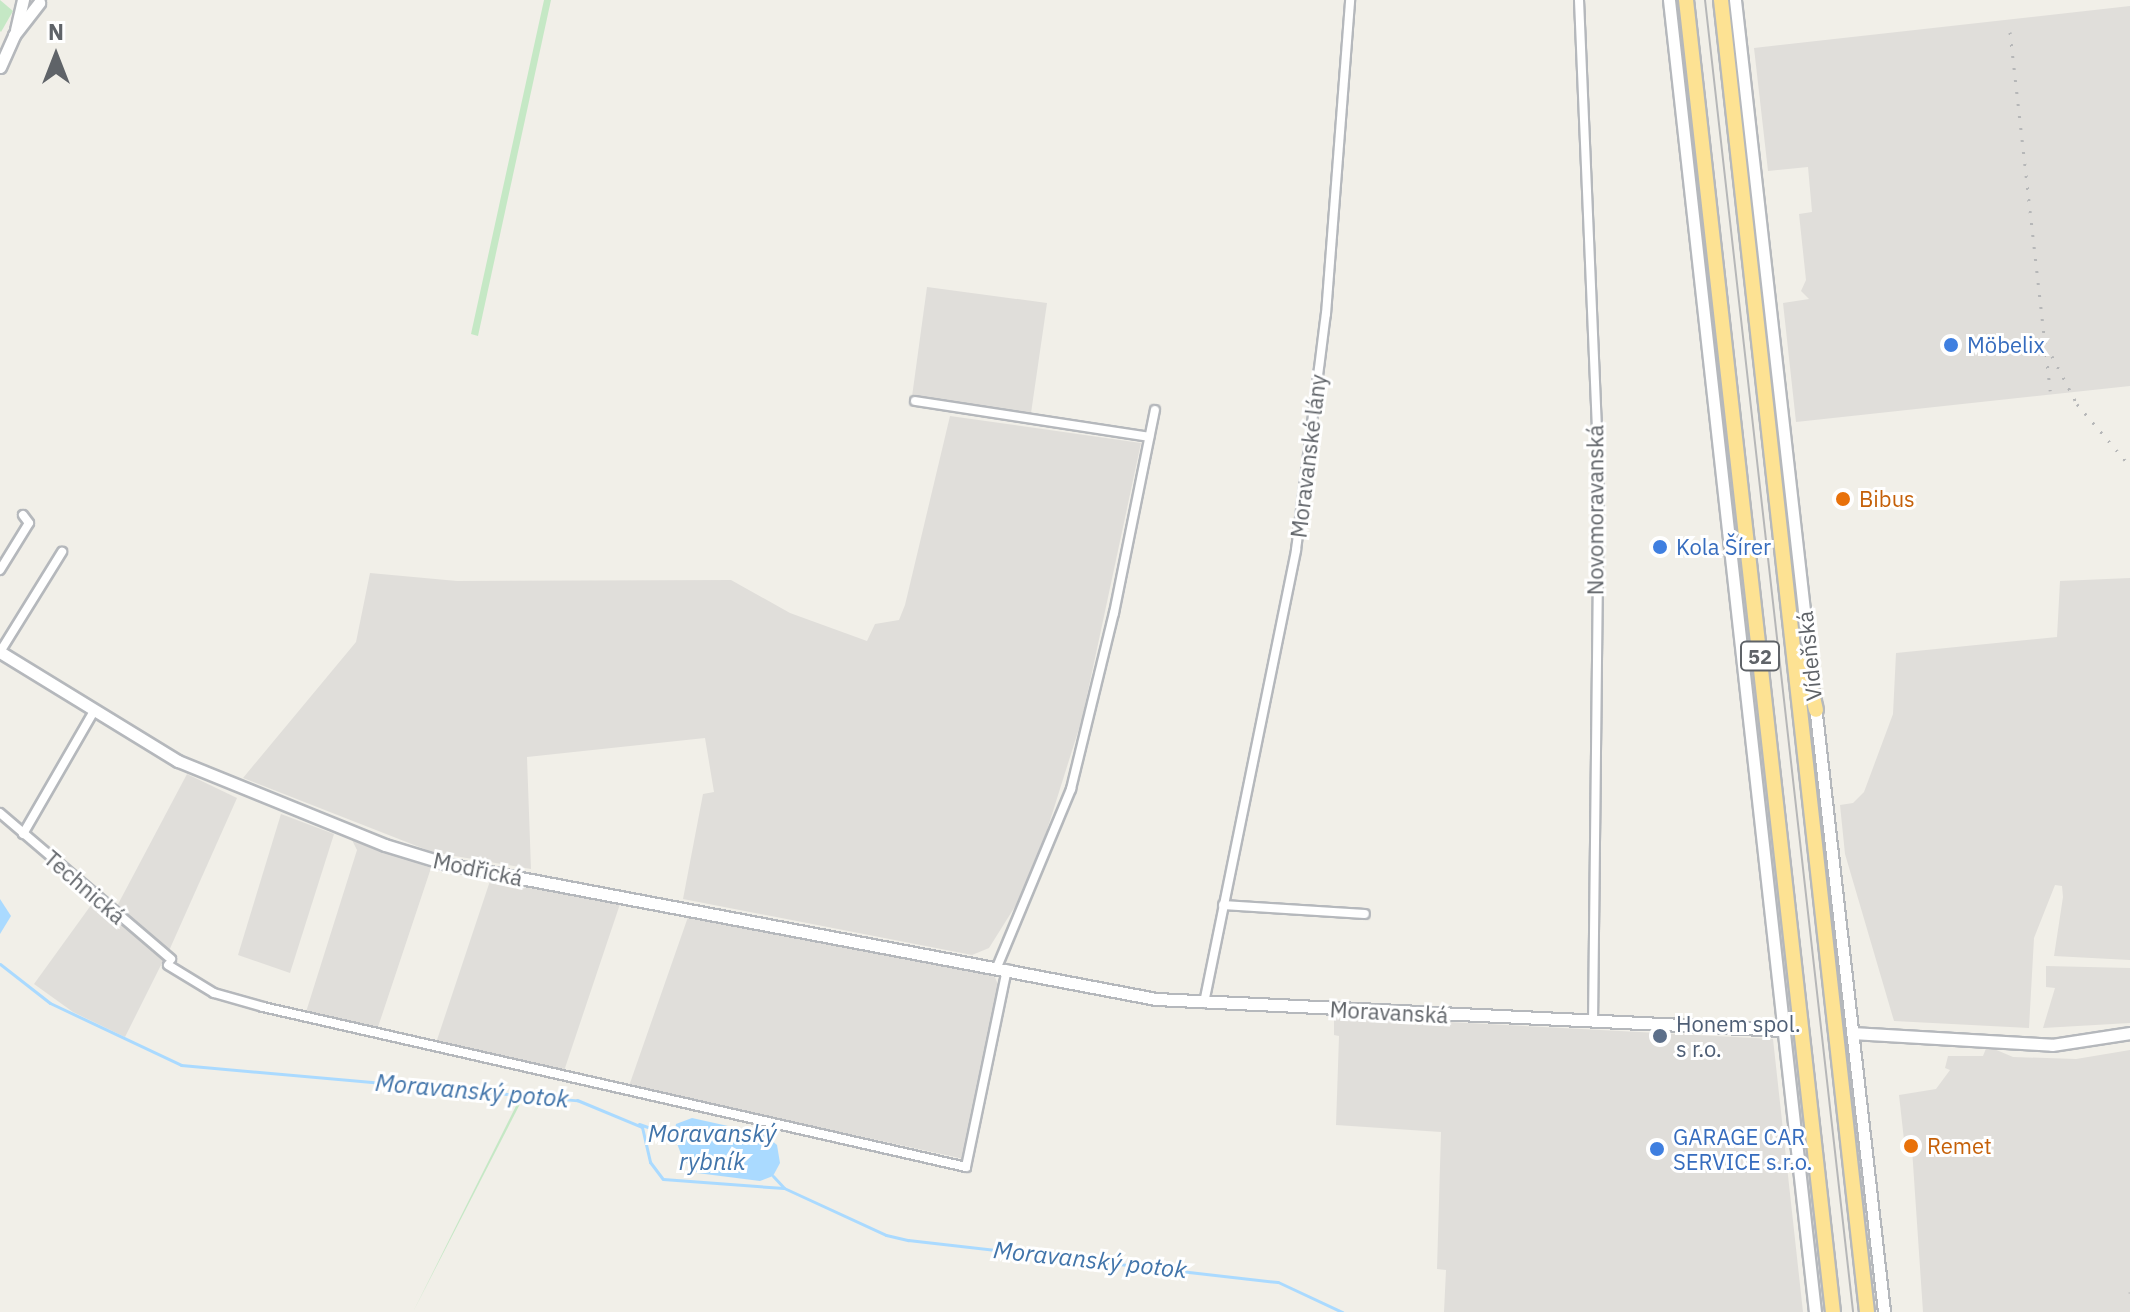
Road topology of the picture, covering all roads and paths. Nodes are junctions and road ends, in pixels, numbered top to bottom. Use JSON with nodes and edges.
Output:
{"nodes":[{"id":1,"x":1350,"y":0,"type":"edge"},
{"id":2,"x":1579,"y":0,"type":"edge"},
{"id":3,"x":1669,"y":0,"type":"edge"},
{"id":4,"x":1686,"y":0,"type":"edge"},
{"id":5,"x":1721,"y":0,"type":"edge"},
{"id":6,"x":1735,"y":0,"type":"edge"},
{"id":7,"x":35,"y":1,"type":"edge"},
{"id":8,"x":0,"y":67,"type":"edge"},
{"id":9,"x":915,"y":401,"type":"dead end"},
{"id":10,"x":1155,"y":410,"type":"dead end"},
{"id":11,"x":1149,"y":437,"type":"junction"},
{"id":12,"x":23,"y":515,"type":"dead end"},
{"id":13,"x":1782,"y":525,"type":"junction"},
{"id":14,"x":62,"y":552,"type":"dead end"},
{"id":15,"x":0,"y":570,"type":"edge"},
{"id":16,"x":0,"y":652,"type":"edge"},
{"id":17,"x":1816,"y":710,"type":"junction"},
{"id":18,"x":94,"y":711,"type":"junction"},
{"id":19,"x":0,"y":813,"type":"edge"},
{"id":20,"x":23,"y":834,"type":"junction"},
{"id":21,"x":1223,"y":905,"type":"junction"},
{"id":22,"x":1365,"y":914,"type":"dead end"},
{"id":23,"x":1002,"y":968,"type":"junction"},
{"id":24,"x":1204,"y":1003,"type":"junction"},
{"id":25,"x":1593,"y":1021,"type":"junction"},
{"id":26,"x":1783,"y":1030,"type":"junction"},
{"id":27,"x":1852,"y":1033,"type":"junction"},
{"id":28,"x":2130,"y":1033,"type":"edge"},
{"id":29,"x":1815,"y":1312,"type":"edge"},
{"id":30,"x":1833,"y":1312,"type":"edge"},
{"id":31,"x":1867,"y":1312,"type":"edge"},
{"id":32,"x":1884,"y":1312,"type":"edge"}],
"edges":[{"from":1,"to":21,"type":"street","name":"Moravanské lány"},
{"from":2,"to":25,"type":"street","name":"Novomoravanská"},
{"from":3,"to":26,"type":"street"},
{"from":4,"to":30,"type":"highway","number":"52"},
{"from":5,"to":13,"type":"highway","name":"Vídeňská","number":"52"},
{"from":6,"to":17,"type":"street","name":"Vídeňská"},
{"from":7,"to":8,"type":"street"},
{"from":9,"to":11,"type":"street"},
{"from":10,"to":11,"type":"street"},
{"from":11,"to":23,"type":"street"},
{"from":12,"to":15,"type":"street"},
{"from":13,"to":17,"type":"highway"},
{"from":13,"to":31,"type":"highway","name":"Vídeňská","number":"52"},
{"from":14,"to":16,"type":"street","name":"Modřická"},
{"from":16,"to":18,"type":"street","name":"Modřická"},
{"from":17,"to":27,"type":"street","name":"Vídeňská"},
{"from":18,"to":20,"type":"street"},
{"from":18,"to":23,"type":"street","name":"Modřická"},
{"from":19,"to":20,"type":"street","name":"Technická"},
{"from":20,"to":23,"type":"street","name":"Technická"},
{"from":21,"to":22,"type":"street"},
{"from":21,"to":24,"type":"street","name":"Moravanské lány"},
{"from":23,"to":24,"type":"street","name":"Moravanská"},
{"from":24,"to":25,"type":"street","name":"Moravanská"},
{"from":25,"to":26,"type":"street","name":"Moravanská"},
{"from":26,"to":29,"type":"street"},
{"from":27,"to":28,"type":"street"},
{"from":27,"to":32,"type":"street","name":"Vídeňská"}]}
